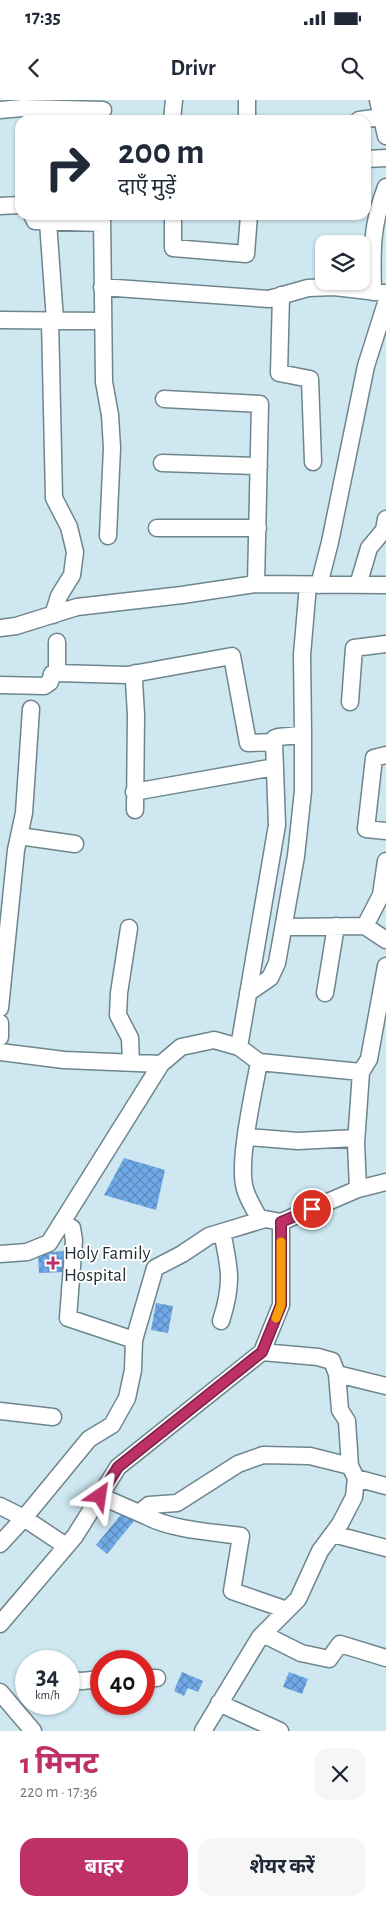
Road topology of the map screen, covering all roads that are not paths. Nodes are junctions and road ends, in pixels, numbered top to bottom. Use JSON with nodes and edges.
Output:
{"nodes":[{"id":1,"x":174,"y":100,"type":"edge"},
{"id":2,"x":247,"y":100,"type":"edge"},
{"id":3,"x":49,"y":104,"type":"edge"},
{"id":4,"x":381,"y":107,"type":"edge"},
{"id":5,"x":0,"y":110,"type":"edge"},
{"id":6,"x":103,"y":110,"type":"edge"},
{"id":7,"x":172,"y":115,"type":"edge"},
{"id":8,"x":247,"y":115,"type":"edge"},
{"id":9,"x":367,"y":115,"type":"edge"},
{"id":10,"x":386,"y":136,"type":"edge"},
{"id":11,"x":371,"y":158,"type":"edge"},
{"id":12,"x":386,"y":158,"type":"edge"},
{"id":13,"x":386,"y":187,"type":"edge"},
{"id":14,"x":15,"y":205,"type":"edge"},
{"id":15,"x":0,"y":206,"type":"edge"},
{"id":16,"x":34,"y":220,"type":"edge"},
{"id":17,"x":84,"y":220,"type":"edge"},
{"id":18,"x":102,"y":220,"type":"edge"},
{"id":19,"x":173,"y":220,"type":"edge"},
{"id":20,"x":249,"y":220,"type":"edge"},
{"id":21,"x":48,"y":222,"type":"junction"},
{"id":22,"x":102,"y":288,"type":"junction"},
{"id":23,"x":380,"y":292,"type":"edge"},
{"id":24,"x":281,"y":295,"type":"junction"},
{"id":25,"x":386,"y":303,"type":"edge"},
{"id":26,"x":0,"y":320,"type":"edge"},
{"id":27,"x":52,"y":320,"type":"junction"},
{"id":28,"x":103,"y":321,"type":"junction"},
{"id":29,"x":164,"y":399,"type":"dead end"},
{"id":30,"x":313,"y":462,"type":"dead end"},
{"id":31,"x":162,"y":463,"type":"dead end"},
{"id":32,"x":259,"y":466,"type":"junction"},
{"id":33,"x":386,"y":519,"type":"edge"},
{"id":34,"x":157,"y":528,"type":"dead end"},
{"id":35,"x":258,"y":528,"type":"junction"},
{"id":36,"x":108,"y":536,"type":"dead end"},
{"id":37,"x":256,"y":584,"type":"junction"},
{"id":38,"x":313,"y":585,"type":"junction"},
{"id":39,"x":358,"y":585,"type":"junction"},
{"id":40,"x":386,"y":585,"type":"edge"},
{"id":41,"x":53,"y":615,"type":"junction"},
{"id":42,"x":0,"y":628,"type":"edge"},
{"id":43,"x":56,"y":642,"type":"dead end"},
{"id":44,"x":386,"y":644,"type":"edge"},
{"id":45,"x":56,"y":672,"type":"junction"},
{"id":46,"x":136,"y":673,"type":"junction"},
{"id":47,"x":0,"y":685,"type":"edge"},
{"id":48,"x":350,"y":702,"type":"dead end"},
{"id":49,"x":31,"y":709,"type":"dead end"},
{"id":50,"x":303,"y":732,"type":"junction"},
{"id":51,"x":274,"y":742,"type":"junction"},
{"id":52,"x":386,"y":756,"type":"edge"},
{"id":53,"x":275,"y":767,"type":"junction"},
{"id":54,"x":134,"y":792,"type":"junction"},
{"id":55,"x":135,"y":810,"type":"dead end"},
{"id":56,"x":386,"y":831,"type":"edge"},
{"id":57,"x":19,"y":836,"type":"junction"},
{"id":58,"x":75,"y":844,"type":"dead end"},
{"id":59,"x":386,"y":862,"type":"edge"},
{"id":60,"x":383,"y":895,"type":"edge"},
{"id":61,"x":262,"y":912,"type":"junction"},
{"id":62,"x":287,"y":921,"type":"junction"},
{"id":63,"x":336,"y":926,"type":"junction"},
{"id":64,"x":365,"y":926,"type":"junction"},
{"id":65,"x":129,"y":928,"type":"dead end"},
{"id":66,"x":386,"y":940,"type":"edge"},
{"id":67,"x":386,"y":966,"type":"edge"},
{"id":68,"x":248,"y":993,"type":"junction"},
{"id":69,"x":325,"y":993,"type":"dead end"},
{"id":70,"x":0,"y":1008,"type":"edge"},
{"id":71,"x":0,"y":1023,"type":"edge"},
{"id":72,"x":380,"y":1034,"type":"edge"},
{"id":73,"x":0,"y":1037,"type":"edge"},
{"id":74,"x":239,"y":1047,"type":"junction"},
{"id":75,"x":0,"y":1052,"type":"edge"},
{"id":76,"x":259,"y":1062,"type":"junction"},
{"id":77,"x":131,"y":1063,"type":"junction"},
{"id":78,"x":161,"y":1064,"type":"junction"},
{"id":79,"x":361,"y":1072,"type":"junction"},
{"id":80,"x":247,"y":1137,"type":"junction"},
{"id":81,"x":356,"y":1138,"type":"junction"},
{"id":82,"x":386,"y":1182,"type":"edge"},
{"id":83,"x":358,"y":1189,"type":"junction"},
{"id":84,"x":260,"y":1220,"type":"junction"},
{"id":85,"x":62,"y":1222,"type":"junction"},
{"id":86,"x":281,"y":1222,"type":"junction"},
{"id":87,"x":222,"y":1232,"type":"junction"},
{"id":88,"x":0,"y":1254,"type":"edge"},
{"id":89,"x":221,"y":1321,"type":"dead end"},
{"id":90,"x":134,"y":1340,"type":"junction"},
{"id":91,"x":262,"y":1352,"type":"junction"},
{"id":92,"x":337,"y":1374,"type":"junction"},
{"id":93,"x":386,"y":1386,"type":"edge"},
{"id":94,"x":0,"y":1411,"type":"edge"},
{"id":95,"x":54,"y":1417,"type":"dead end"},
{"id":96,"x":353,"y":1472,"type":"junction"},
{"id":97,"x":386,"y":1486,"type":"edge"},
{"id":98,"x":100,"y":1496,"type":"junction"},
{"id":99,"x":0,"y":1506,"type":"edge"},
{"id":100,"x":146,"y":1516,"type":"junction"},
{"id":101,"x":24,"y":1518,"type":"junction"},
{"id":102,"x":333,"y":1534,"type":"junction"},
{"id":103,"x":0,"y":1544,"type":"edge"},
{"id":104,"x":66,"y":1546,"type":"junction"},
{"id":105,"x":386,"y":1548,"type":"edge"},
{"id":106,"x":288,"y":1610,"type":"junction"},
{"id":107,"x":0,"y":1624,"type":"edge"},
{"id":108,"x":262,"y":1634,"type":"junction"},
{"id":109,"x":386,"y":1658,"type":"edge"},
{"id":110,"x":0,"y":1692,"type":"edge"},
{"id":111,"x":15,"y":1703,"type":"edge"},
{"id":112,"x":219,"y":1703,"type":"junction"},
{"id":113,"x":26,"y":1715,"type":"edge"},
{"id":114,"x":33,"y":1731,"type":"edge"},
{"id":115,"x":203,"y":1731,"type":"edge"},
{"id":116,"x":280,"y":1731,"type":"edge"}],
"edges":[{"from":1,"to":7,"type":"street"},
{"from":2,"to":8,"type":"street"},
{"from":3,"to":5,"type":"street"},
{"from":3,"to":6,"type":"street"},
{"from":4,"to":9,"type":"street"},
{"from":4,"to":10,"type":"street"},
{"from":11,"to":12,"type":"street"},
{"from":13,"to":23,"type":"street"},
{"from":14,"to":15,"type":"street"},
{"from":16,"to":21,"type":"street"},
{"from":17,"to":21,"type":"street"},
{"from":18,"to":22,"type":"street"},
{"from":19,"to":20,"type":"street"},
{"from":21,"to":27,"type":"street"},
{"from":22,"to":24,"type":"street"},
{"from":22,"to":28,"type":"street"},
{"from":23,"to":24,"type":"street"},
{"from":24,"to":30,"type":"street"},
{"from":25,"to":38,"type":"street"},
{"from":26,"to":27,"type":"street"},
{"from":27,"to":28,"type":"street"},
{"from":27,"to":41,"type":"street"},
{"from":28,"to":36,"type":"street"},
{"from":29,"to":32,"type":"street"},
{"from":31,"to":32,"type":"street"},
{"from":32,"to":35,"type":"street"},
{"from":33,"to":39,"type":"street"},
{"from":34,"to":35,"type":"street"},
{"from":35,"to":37,"type":"street"},
{"from":37,"to":38,"type":"street"},
{"from":37,"to":41,"type":"street"},
{"from":38,"to":39,"type":"street"},
{"from":38,"to":50,"type":"street"},
{"from":39,"to":40,"type":"street"},
{"from":41,"to":42,"type":"street"},
{"from":43,"to":45,"type":"street"},
{"from":44,"to":48,"type":"street"},
{"from":45,"to":46,"type":"street"},
{"from":45,"to":47,"type":"street"},
{"from":46,"to":51,"type":"street"},
{"from":46,"to":54,"type":"street"},
{"from":49,"to":57,"type":"street"},
{"from":50,"to":51,"type":"street"},
{"from":50,"to":62,"type":"street"},
{"from":51,"to":53,"type":"street"},
{"from":52,"to":56,"type":"street"},
{"from":53,"to":54,"type":"street"},
{"from":53,"to":61,"type":"street"},
{"from":54,"to":55,"type":"street"},
{"from":57,"to":58,"type":"street"},
{"from":57,"to":70,"type":"street"},
{"from":59,"to":60,"type":"street"},
{"from":60,"to":64,"type":"street"},
{"from":61,"to":62,"type":"street"},
{"from":61,"to":68,"type":"street"},
{"from":62,"to":63,"type":"street"},
{"from":62,"to":68,"type":"street"},
{"from":63,"to":64,"type":"street"},
{"from":63,"to":69,"type":"street"},
{"from":64,"to":66,"type":"street"},
{"from":65,"to":77,"type":"street"},
{"from":67,"to":72,"type":"street"},
{"from":68,"to":74,"type":"street"},
{"from":71,"to":73,"type":"street"},
{"from":72,"to":79,"type":"street"},
{"from":74,"to":76,"type":"street"},
{"from":74,"to":78,"type":"street"},
{"from":75,"to":77,"type":"street"},
{"from":76,"to":79,"type":"street"},
{"from":76,"to":80,"type":"street"},
{"from":77,"to":78,"type":"street"},
{"from":78,"to":85,"type":"street"},
{"from":79,"to":81,"type":"street"},
{"from":80,"to":81,"type":"street"},
{"from":80,"to":84,"type":"street"},
{"from":81,"to":83,"type":"street"},
{"from":82,"to":83,"type":"street"},
{"from":83,"to":86,"type":"street"},
{"from":84,"to":86,"type":"street"},
{"from":84,"to":87,"type":"street"},
{"from":85,"to":88,"type":"street"},
{"from":85,"to":90,"type":"street"},
{"from":86,"to":91,"type":"street"},
{"from":87,"to":89,"type":"street"},
{"from":87,"to":90,"type":"street"},
{"from":90,"to":101,"type":"street"},
{"from":91,"to":92,"type":"street"},
{"from":91,"to":98,"type":"street"},
{"from":92,"to":93,"type":"street"},
{"from":92,"to":96,"type":"street"},
{"from":94,"to":95,"type":"street"},
{"from":96,"to":97,"type":"street"},
{"from":96,"to":100,"type":"street"},
{"from":96,"to":102,"type":"street"},
{"from":98,"to":100,"type":"street"},
{"from":98,"to":104,"type":"street"},
{"from":99,"to":101,"type":"street"},
{"from":100,"to":106,"type":"street"},
{"from":101,"to":103,"type":"street"},
{"from":101,"to":104,"type":"street"},
{"from":102,"to":105,"type":"street"},
{"from":102,"to":106,"type":"street"},
{"from":104,"to":107,"type":"street"},
{"from":106,"to":108,"type":"street"},
{"from":108,"to":109,"type":"street"},
{"from":108,"to":112,"type":"street"},
{"from":110,"to":111,"type":"street"},
{"from":112,"to":115,"type":"street"},
{"from":112,"to":116,"type":"street"},
{"from":113,"to":114,"type":"street"}]}
